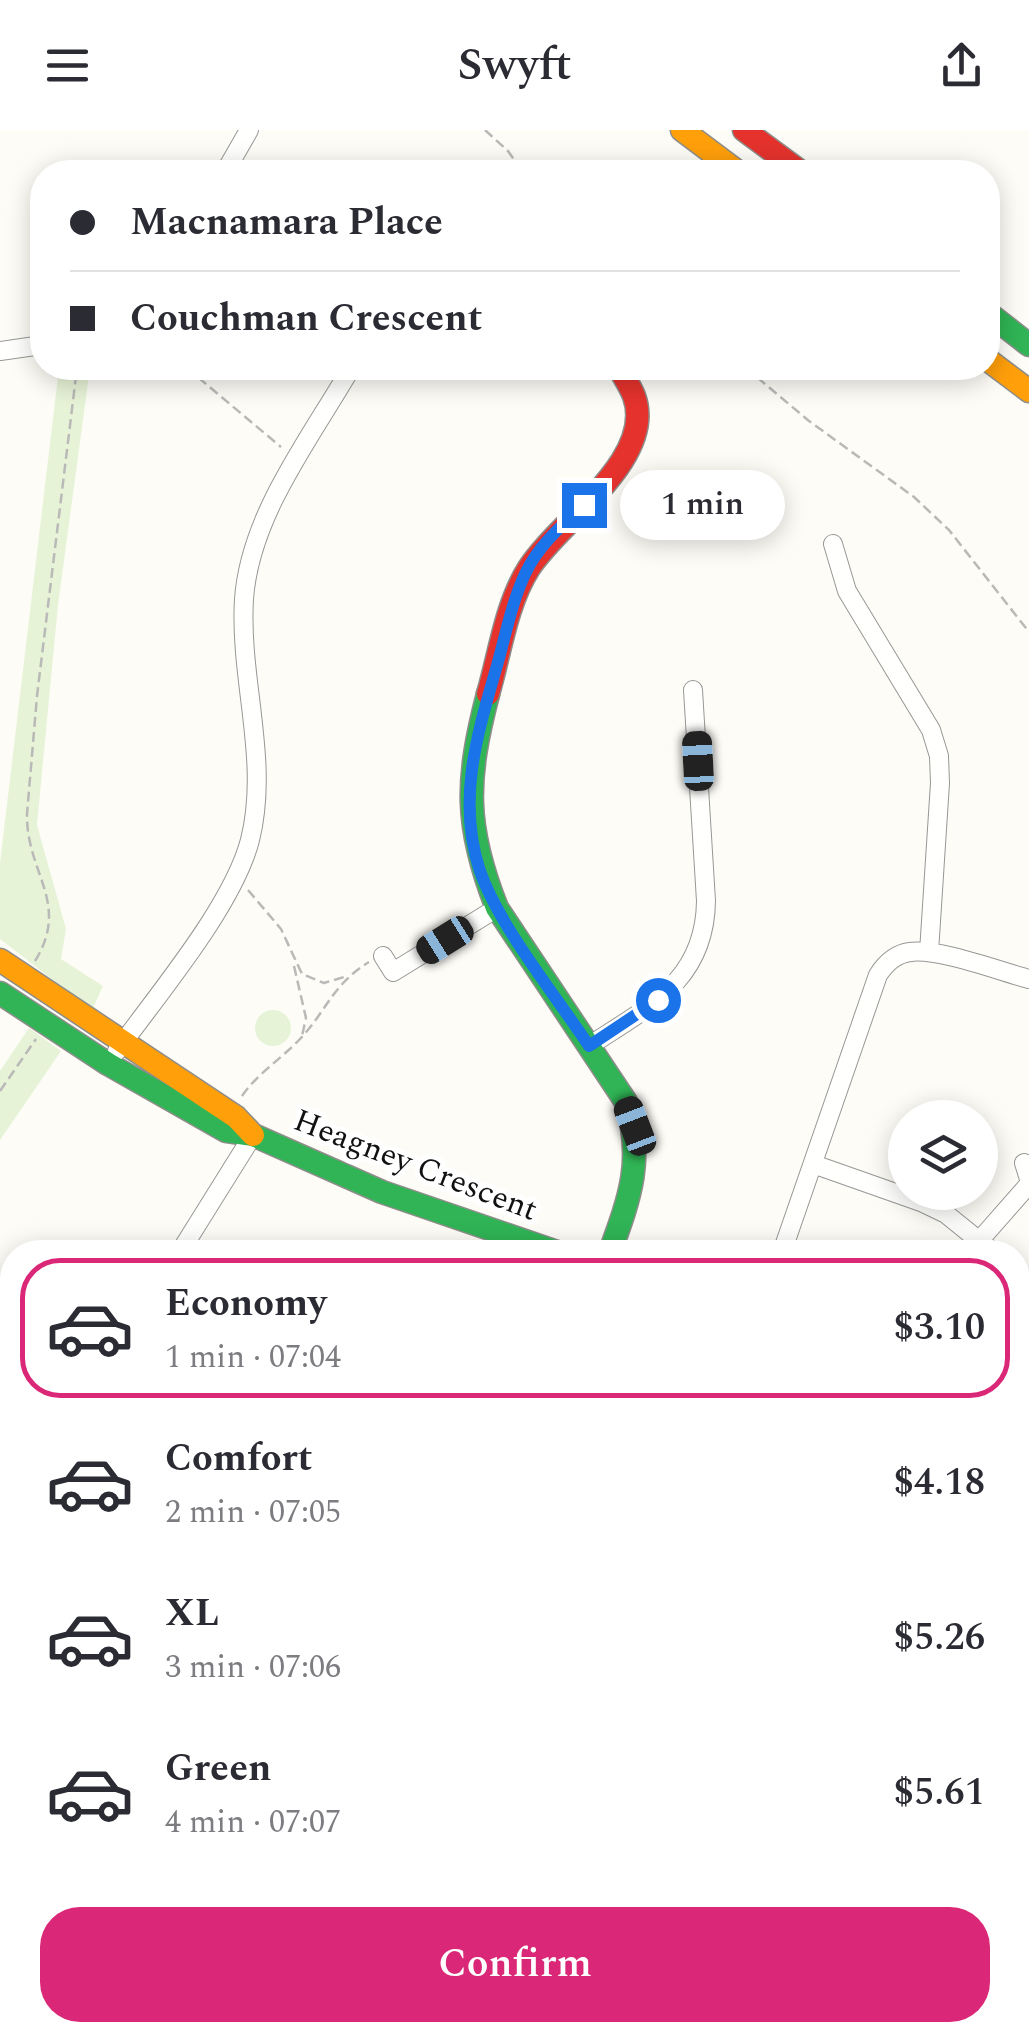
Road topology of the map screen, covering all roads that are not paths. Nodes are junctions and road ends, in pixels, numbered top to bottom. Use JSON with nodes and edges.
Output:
{"nodes":[{"id":1,"x":249,"y":130,"type":"edge"},
{"id":2,"x":682,"y":130,"type":"edge"},
{"id":3,"x":744,"y":130,"type":"edge"},
{"id":4,"x":232,"y":160,"type":"edge"},
{"id":5,"x":722,"y":160,"type":"edge"},
{"id":6,"x":785,"y":160,"type":"edge"},
{"id":7,"x":1000,"y":322,"type":"edge"},
{"id":8,"x":1029,"y":344,"type":"edge"},
{"id":9,"x":30,"y":346,"type":"edge"},
{"id":10,"x":0,"y":351,"type":"edge"},
{"id":11,"x":1000,"y":369,"type":"edge"},
{"id":12,"x":344,"y":380,"type":"edge"},
{"id":13,"x":627,"y":380,"type":"edge"},
{"id":14,"x":1029,"y":391,"type":"edge"},
{"id":15,"x":834,"y":544,"type":"dead end"},
{"id":16,"x":693,"y":690,"type":"dead end"},
{"id":17,"x":496,"y":908,"type":"junction"},
{"id":18,"x":929,"y":952,"type":"junction"},
{"id":19,"x":0,"y":960,"type":"edge"},
{"id":20,"x":393,"y":972,"type":"road end"},
{"id":21,"x":1029,"y":979,"type":"edge"},
{"id":22,"x":0,"y":993,"type":"edge"},
{"id":23,"x":123,"y":1042,"type":"junction"},
{"id":24,"x":589,"y":1046,"type":"junction"},
{"id":25,"x":108,"y":1064,"type":"junction"},
{"id":26,"x":253,"y":1134,"type":"junction"},
{"id":27,"x":813,"y":1164,"type":"junction"},
{"id":28,"x":1027,"y":1176,"type":"edge"},
{"id":29,"x":187,"y":1240,"type":"edge"},
{"id":30,"x":536,"y":1240,"type":"edge"},
{"id":31,"x":615,"y":1240,"type":"edge"},
{"id":32,"x":786,"y":1240,"type":"edge"},
{"id":33,"x":978,"y":1240,"type":"edge"},
{"id":34,"x":990,"y":1240,"type":"edge"}],
"edges":[{"from":1,"to":4,"type":"street"},
{"from":2,"to":5,"type":"main road"},
{"from":3,"to":6,"type":"main road"},
{"from":7,"to":8,"type":"main road"},
{"from":9,"to":10,"type":"street"},
{"from":11,"to":14,"type":"main road"},
{"from":12,"to":23,"type":"street"},
{"from":13,"to":17,"type":"main road"},
{"from":15,"to":18,"type":"street"},
{"from":16,"to":24,"type":"street"},
{"from":17,"to":20,"type":"street"},
{"from":17,"to":24,"type":"main road"},
{"from":18,"to":21,"type":"street"},
{"from":18,"to":27,"type":"street"},
{"from":19,"to":23,"type":"main road","name":"Heagney Crescent"},
{"from":22,"to":25,"type":"main road","name":"Heagney Crescent"},
{"from":23,"to":25,"type":"street"},
{"from":23,"to":26,"type":"main road","name":"Heagney Crescent"},
{"from":24,"to":31,"type":"main road"},
{"from":25,"to":26,"type":"main road","name":"Heagney Crescent"},
{"from":26,"to":29,"type":"street"},
{"from":26,"to":30,"type":"main road","name":"Heagney Crescent"},
{"from":27,"to":32,"type":"street"},
{"from":27,"to":33,"type":"street"},
{"from":28,"to":34,"type":"street"}]}
